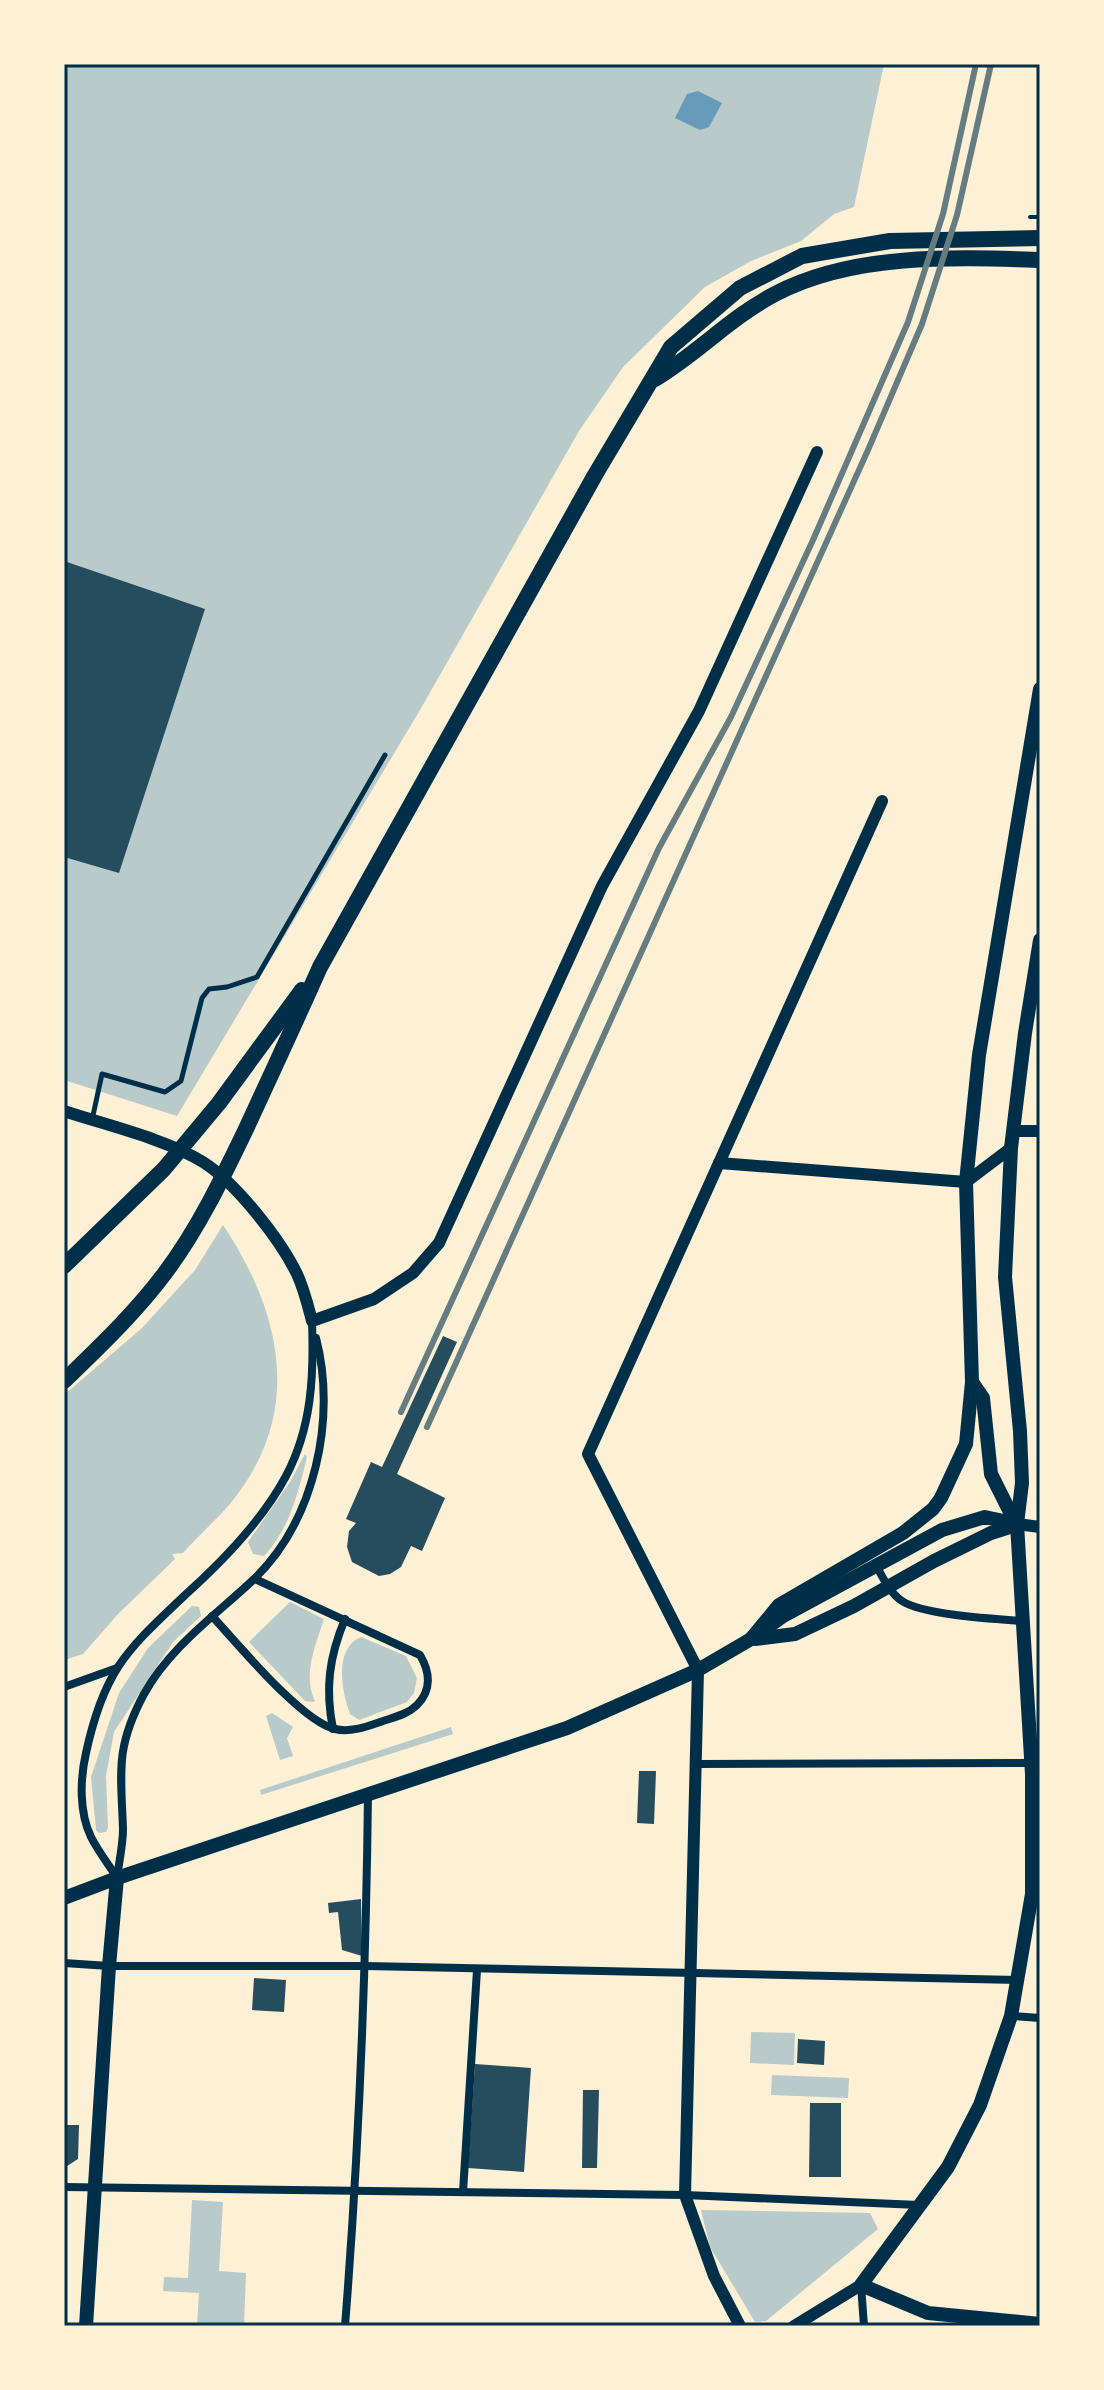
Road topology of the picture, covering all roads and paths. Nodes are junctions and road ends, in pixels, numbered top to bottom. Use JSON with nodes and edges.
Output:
{"nodes":[{"id":1,"x":1040,"y":238,"type":"edge"},
{"id":2,"x":1040,"y":260,"type":"edge"},
{"id":3,"x":654,"y":379,"type":"junction"},
{"id":4,"x":817,"y":452,"type":"dead end"},
{"id":5,"x":1040,"y":689,"type":"edge"},
{"id":6,"x":385,"y":755,"type":"dead end"},
{"id":7,"x":882,"y":801,"type":"dead end"},
{"id":8,"x":1040,"y":940,"type":"edge"},
{"id":9,"x":320,"y":967,"type":"junction"},
{"id":10,"x":64,"y":1111,"type":"edge"},
{"id":11,"x":92,"y":1121,"type":"junction"},
{"id":12,"x":1014,"y":1131,"type":"junction"},
{"id":13,"x":1040,"y":1131,"type":"edge"},
{"id":14,"x":1011,"y":1148,"type":"junction"},
{"id":15,"x":719,"y":1163,"type":"junction"},
{"id":16,"x":966,"y":1182,"type":"junction"},
{"id":17,"x":64,"y":1266,"type":"edge"},
{"id":18,"x":312,"y":1321,"type":"junction"},
{"id":19,"x":64,"y":1381,"type":"edge"},
{"id":20,"x":972,"y":1382,"type":"junction"},
{"id":21,"x":1017,"y":1524,"type":"junction"},
{"id":22,"x":1040,"y":1527,"type":"edge"},
{"id":23,"x":873,"y":1559,"type":"junction"},
{"id":24,"x":255,"y":1579,"type":"junction"},
{"id":25,"x":888,"y":1587,"type":"junction"},
{"id":26,"x":212,"y":1616,"type":"junction"},
{"id":27,"x":345,"y":1619,"type":"junction"},
{"id":28,"x":1022,"y":1621,"type":"junction"},
{"id":29,"x":751,"y":1639,"type":"junction"},
{"id":30,"x":117,"y":1668,"type":"junction"},
{"id":31,"x":698,"y":1670,"type":"junction"},
{"id":32,"x":64,"y":1687,"type":"edge"},
{"id":33,"x":333,"y":1729,"type":"junction"},
{"id":34,"x":695,"y":1764,"type":"junction"},
{"id":35,"x":1034,"y":1771,"type":"edge"},
{"id":36,"x":368,"y":1794,"type":"junction"},
{"id":37,"x":117,"y":1878,"type":"junction"},
{"id":38,"x":64,"y":1898,"type":"edge"},
{"id":39,"x":64,"y":1963,"type":"edge"},
{"id":40,"x":109,"y":1966,"type":"junction"},
{"id":41,"x":366,"y":1966,"type":"junction"},
{"id":42,"x":477,"y":1970,"type":"junction"},
{"id":43,"x":691,"y":1974,"type":"junction"},
{"id":44,"x":1018,"y":1980,"type":"junction"},
{"id":45,"x":1011,"y":2016,"type":"junction"},
{"id":46,"x":1040,"y":2018,"type":"edge"},
{"id":47,"x":64,"y":2187,"type":"edge"},
{"id":48,"x":96,"y":2188,"type":"junction"},
{"id":49,"x":356,"y":2191,"type":"junction"},
{"id":50,"x":463,"y":2192,"type":"junction"},
{"id":51,"x":685,"y":2195,"type":"junction"},
{"id":52,"x":920,"y":2205,"type":"junction"},
{"id":53,"x":861,"y":2285,"type":"junction"},
{"id":54,"x":1040,"y":2324,"type":"edge"},
{"id":55,"x":86,"y":2326,"type":"edge"},
{"id":56,"x":345,"y":2326,"type":"edge"},
{"id":57,"x":740,"y":2326,"type":"edge"},
{"id":58,"x":794,"y":2326,"type":"edge"},
{"id":59,"x":864,"y":2326,"type":"edge"}],
"edges":[{"from":1,"to":3,"type":"highway"},
{"from":2,"to":3,"type":"highway"},
{"from":3,"to":9,"type":"highway"},
{"from":4,"to":18,"type":"street"},
{"from":5,"to":16,"type":"main road"},
{"from":6,"to":11,"type":"lane"},
{"from":7,"to":15,"type":"street"},
{"from":8,"to":12,"type":"main road"},
{"from":9,"to":17,"type":"highway"},
{"from":9,"to":19,"type":"highway"},
{"from":10,"to":11,"type":"street"},
{"from":11,"to":18,"type":"street"},
{"from":12,"to":13,"type":"street"},
{"from":12,"to":14,"type":"main road"},
{"from":14,"to":16,"type":"street"},
{"from":14,"to":21,"type":"main road"},
{"from":15,"to":16,"type":"street"},
{"from":15,"to":31,"type":"street"},
{"from":16,"to":20,"type":"main road"},
{"from":18,"to":24,"type":"street"},
{"from":18,"to":30,"type":"street"},
{"from":20,"to":21,"type":"main road"},
{"from":20,"to":23,"type":"main road"},
{"from":21,"to":22,"type":"street"},
{"from":21,"to":23,"type":"main road"},
{"from":21,"to":25,"type":"main road"},
{"from":21,"to":28,"type":"main road"},
{"from":23,"to":25,"type":"street"},
{"from":23,"to":29,"type":"main road"},
{"from":24,"to":26,"type":"street"},
{"from":24,"to":27,"type":"street"},
{"from":25,"to":28,"type":"street"},
{"from":25,"to":29,"type":"main road"},
{"from":26,"to":33,"type":"street"},
{"from":26,"to":37,"type":"street"},
{"from":27,"to":33,"type":"street"},
{"from":27,"to":33,"type":"street"},
{"from":28,"to":35,"type":"main road"},
{"from":29,"to":31,"type":"main road"},
{"from":30,"to":32,"type":"street"},
{"from":30,"to":37,"type":"street"},
{"from":31,"to":34,"type":"street"},
{"from":31,"to":36,"type":"main road"},
{"from":34,"to":35,"type":"street"},
{"from":34,"to":43,"type":"street"},
{"from":35,"to":44,"type":"main road"},
{"from":36,"to":37,"type":"main road"},
{"from":36,"to":41,"type":"street"},
{"from":37,"to":38,"type":"main road"},
{"from":37,"to":40,"type":"main road"},
{"from":39,"to":40,"type":"street"},
{"from":40,"to":41,"type":"street"},
{"from":40,"to":48,"type":"main road"},
{"from":41,"to":42,"type":"street"},
{"from":41,"to":49,"type":"street"},
{"from":42,"to":43,"type":"street"},
{"from":42,"to":50,"type":"street"},
{"from":43,"to":44,"type":"street"},
{"from":43,"to":51,"type":"street"},
{"from":44,"to":45,"type":"main road"},
{"from":45,"to":46,"type":"street"},
{"from":45,"to":52,"type":"main road"},
{"from":47,"to":48,"type":"street"},
{"from":48,"to":49,"type":"street"},
{"from":48,"to":55,"type":"main road"},
{"from":49,"to":50,"type":"street"},
{"from":49,"to":56,"type":"street"},
{"from":50,"to":51,"type":"street"},
{"from":51,"to":52,"type":"street"},
{"from":51,"to":57,"type":"street"},
{"from":52,"to":53,"type":"main road"},
{"from":53,"to":54,"type":"main road"},
{"from":53,"to":58,"type":"street"},
{"from":53,"to":59,"type":"street"}]}
